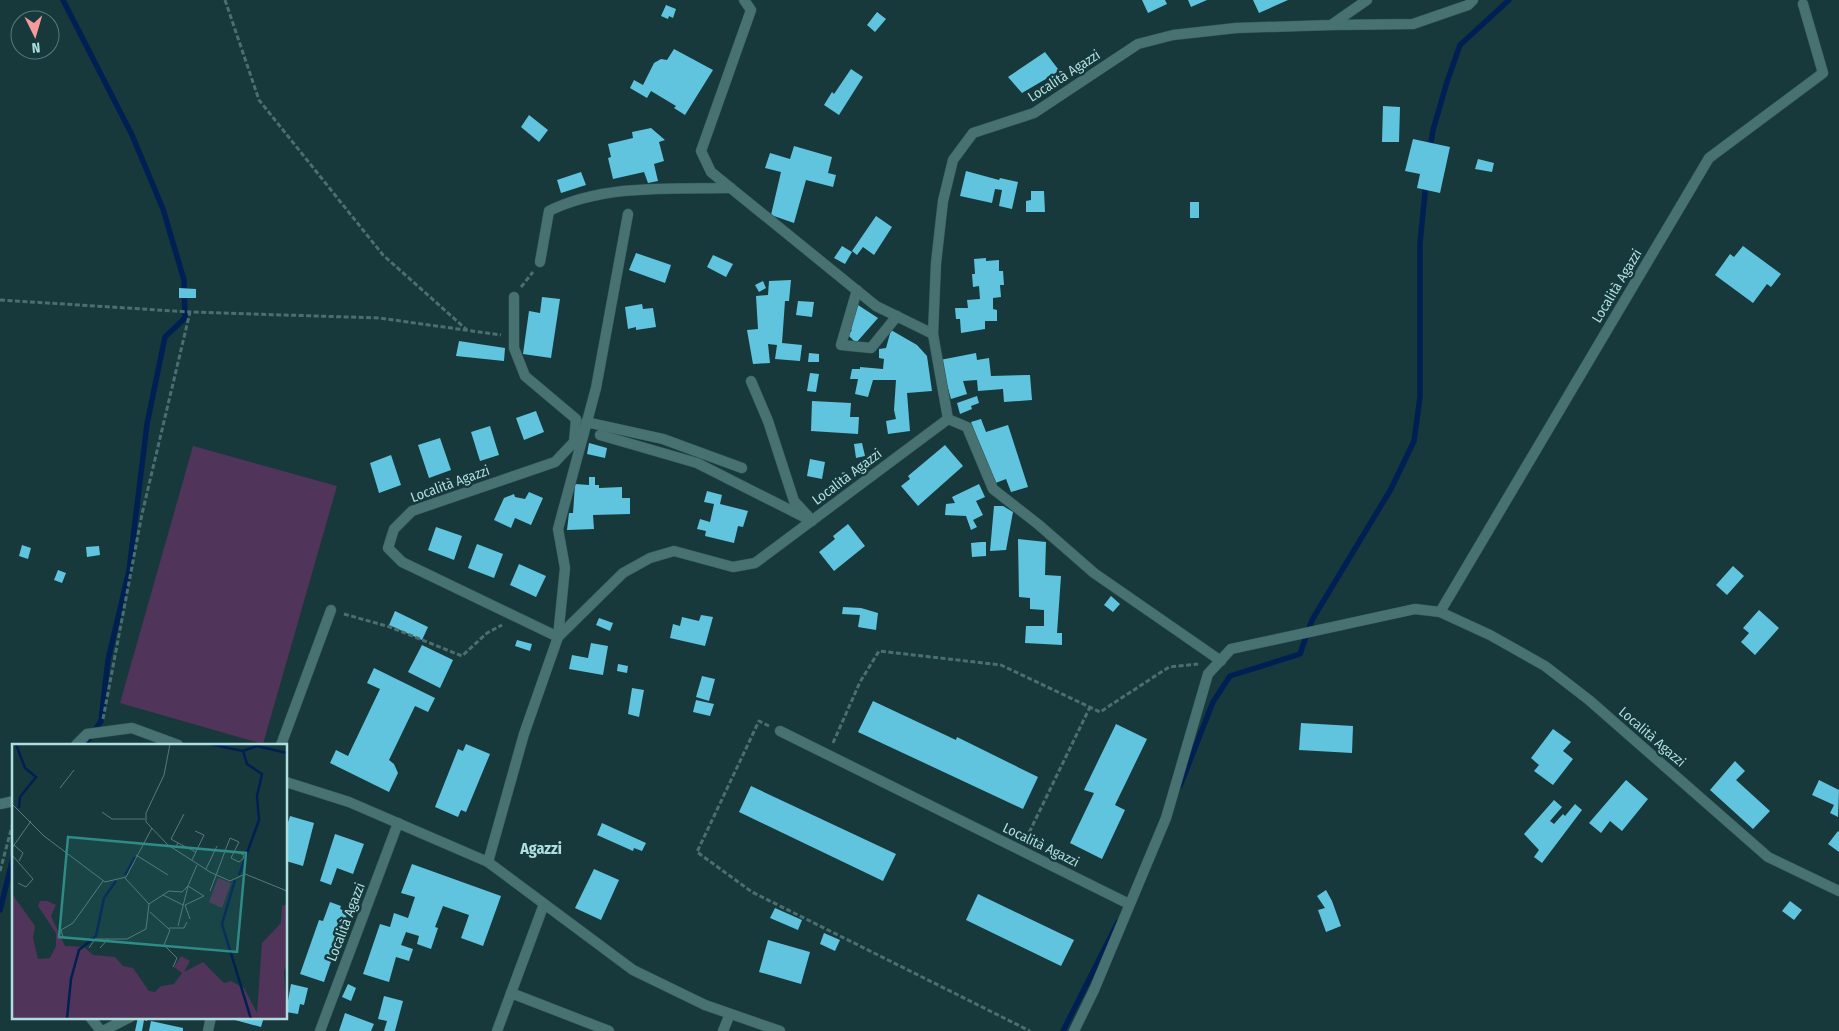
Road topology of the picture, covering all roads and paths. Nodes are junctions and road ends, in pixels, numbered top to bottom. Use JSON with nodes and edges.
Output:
{"nodes":[{"id":1,"x":225,"y":0,"type":"edge"},
{"id":2,"x":744,"y":0,"type":"edge"},
{"id":3,"x":1367,"y":0,"type":"edge"},
{"id":4,"x":1473,"y":0,"type":"edge"},
{"id":5,"x":1803,"y":4,"type":"dead end"},
{"id":6,"x":1332,"y":25,"type":"junction"},
{"id":7,"x":731,"y":188,"type":"junction"},
{"id":8,"x":628,"y":214,"type":"dead end"},
{"id":9,"x":540,"y":262,"type":"joint"},
{"id":10,"x":857,"y":290,"type":"junction"},
{"id":11,"x":514,"y":297,"type":"joint"},
{"id":12,"x":0,"y":300,"type":"edge"},
{"id":13,"x":190,"y":312,"type":"junction"},
{"id":14,"x":897,"y":316,"type":"junction"},
{"id":15,"x":467,"y":331,"type":"junction"},
{"id":16,"x":933,"y":334,"type":"junction"},
{"id":17,"x":514,"y":337,"type":"junction"},
{"id":18,"x":751,"y":381,"type":"dead end"},
{"id":19,"x":948,"y":419,"type":"junction"},
{"id":20,"x":586,"y":422,"type":"junction"},
{"id":21,"x":600,"y":435,"type":"dead end"},
{"id":22,"x":742,"y":468,"type":"dead end"},
{"id":23,"x":812,"y":521,"type":"junction"},
{"id":24,"x":331,"y":610,"type":"joint"},
{"id":25,"x":1440,"y":612,"type":"junction"},
{"id":26,"x":516,"y":617,"type":"junction"},
{"id":27,"x":558,"y":637,"type":"junction"},
{"id":28,"x":1221,"y":661,"type":"junction"},
{"id":29,"x":1090,"y":707,"type":"junction"},
{"id":30,"x":780,"y":731,"type":"joint"},
{"id":31,"x":100,"y":732,"type":"junction"},
{"id":32,"x":77,"y":744,"type":"edge"},
{"id":33,"x":175,"y":744,"type":"edge"},
{"id":34,"x":281,"y":744,"type":"edge"},
{"id":35,"x":827,"y":755,"type":"junction"},
{"id":36,"x":288,"y":783,"type":"edge"},
{"id":37,"x":398,"y":823,"type":"junction"},
{"id":38,"x":12,"y":826,"type":"edge"},
{"id":39,"x":1020,"y":850,"type":"junction"},
{"id":40,"x":488,"y":862,"type":"junction"},
{"id":41,"x":0,"y":871,"type":"edge"},
{"id":42,"x":1839,"y":891,"type":"edge"},
{"id":43,"x":544,"y":904,"type":"junction"},
{"id":44,"x":1129,"y":904,"type":"junction"},
{"id":45,"x":511,"y":993,"type":"junction"},
{"id":46,"x":730,"y":1014,"type":"junction"},
{"id":47,"x":91,"y":1018,"type":"edge"},
{"id":48,"x":128,"y":1018,"type":"edge"},
{"id":49,"x":211,"y":1018,"type":"edge"},
{"id":50,"x":102,"y":1031,"type":"edge"},
{"id":51,"x":208,"y":1031,"type":"edge"},
{"id":52,"x":320,"y":1031,"type":"edge"},
{"id":53,"x":497,"y":1031,"type":"edge"},
{"id":54,"x":609,"y":1031,"type":"edge"},
{"id":55,"x":723,"y":1031,"type":"edge"},
{"id":56,"x":780,"y":1031,"type":"edge"},
{"id":57,"x":1030,"y":1031,"type":"edge"},
{"id":58,"x":1074,"y":1031,"type":"edge"}],
"edges":[{"from":1,"to":15,"type":"path"},
{"from":2,"to":7,"type":"street"},
{"from":3,"to":6,"type":"street"},
{"from":4,"to":6,"type":"street","name":"Località Agazzi"},
{"from":5,"to":25,"type":"street","name":"Località Agazzi"},
{"from":6,"to":16,"type":"street","name":"Località Agazzi"},
{"from":7,"to":9,"type":"street"},
{"from":7,"to":10,"type":"street"},
{"from":8,"to":20,"type":"street","name":"Località Agazzi"},
{"from":9,"to":11,"type":"path"},
{"from":10,"to":14,"type":"street"},
{"from":10,"to":14,"type":"street"},
{"from":11,"to":17,"type":"street"},
{"from":12,"to":13,"type":"path"},
{"from":13,"to":15,"type":"path"},
{"from":13,"to":31,"type":"path"},
{"from":14,"to":16,"type":"street"},
{"from":15,"to":17,"type":"path"},
{"from":16,"to":19,"type":"street","name":"Località Agazzi"},
{"from":17,"to":26,"type":"street","name":"Località Agazzi"},
{"from":18,"to":23,"type":"street"},
{"from":19,"to":23,"type":"street","name":"Località Agazzi"},
{"from":19,"to":28,"type":"street"},
{"from":20,"to":22,"type":"street"},
{"from":20,"to":27,"type":"street","name":"Località Agazzi"},
{"from":21,"to":23,"type":"street"},
{"from":23,"to":27,"type":"street","name":"Località Agazzi"},
{"from":24,"to":26,"type":"path"},
{"from":24,"to":34,"type":"street"},
{"from":25,"to":28,"type":"street","name":"Località Agazzi"},
{"from":25,"to":42,"type":"street","name":"Località Agazzi"},
{"from":26,"to":27,"type":"street","name":"Località Agazzi"},
{"from":27,"to":40,"type":"street","name":"Località Agazzi"},
{"from":28,"to":29,"type":"path"},
{"from":28,"to":44,"type":"street","name":"Località Agazzi"},
{"from":29,"to":35,"type":"path"},
{"from":29,"to":39,"type":"path"},
{"from":30,"to":35,"type":"street","name":"Località Agazzi"},
{"from":30,"to":57,"type":"path"},
{"from":31,"to":32,"type":"street"},
{"from":31,"to":33,"type":"street"},
{"from":35,"to":39,"type":"street","name":"Località Agazzi"},
{"from":36,"to":37,"type":"street"},
{"from":37,"to":40,"type":"street"},
{"from":37,"to":52,"type":"street","name":"Località Agazzi"},
{"from":38,"to":41,"type":"path"},
{"from":39,"to":44,"type":"street","name":"Località Agazzi"},
{"from":40,"to":43,"type":"street"},
{"from":43,"to":45,"type":"street"},
{"from":43,"to":46,"type":"street"},
{"from":44,"to":58,"type":"street","name":"Località Agazzi"},
{"from":45,"to":53,"type":"street"},
{"from":45,"to":54,"type":"street"},
{"from":46,"to":55,"type":"street"},
{"from":46,"to":56,"type":"street"},
{"from":47,"to":50,"type":"street"},
{"from":48,"to":50,"type":"street"},
{"from":49,"to":51,"type":"street"}]}
